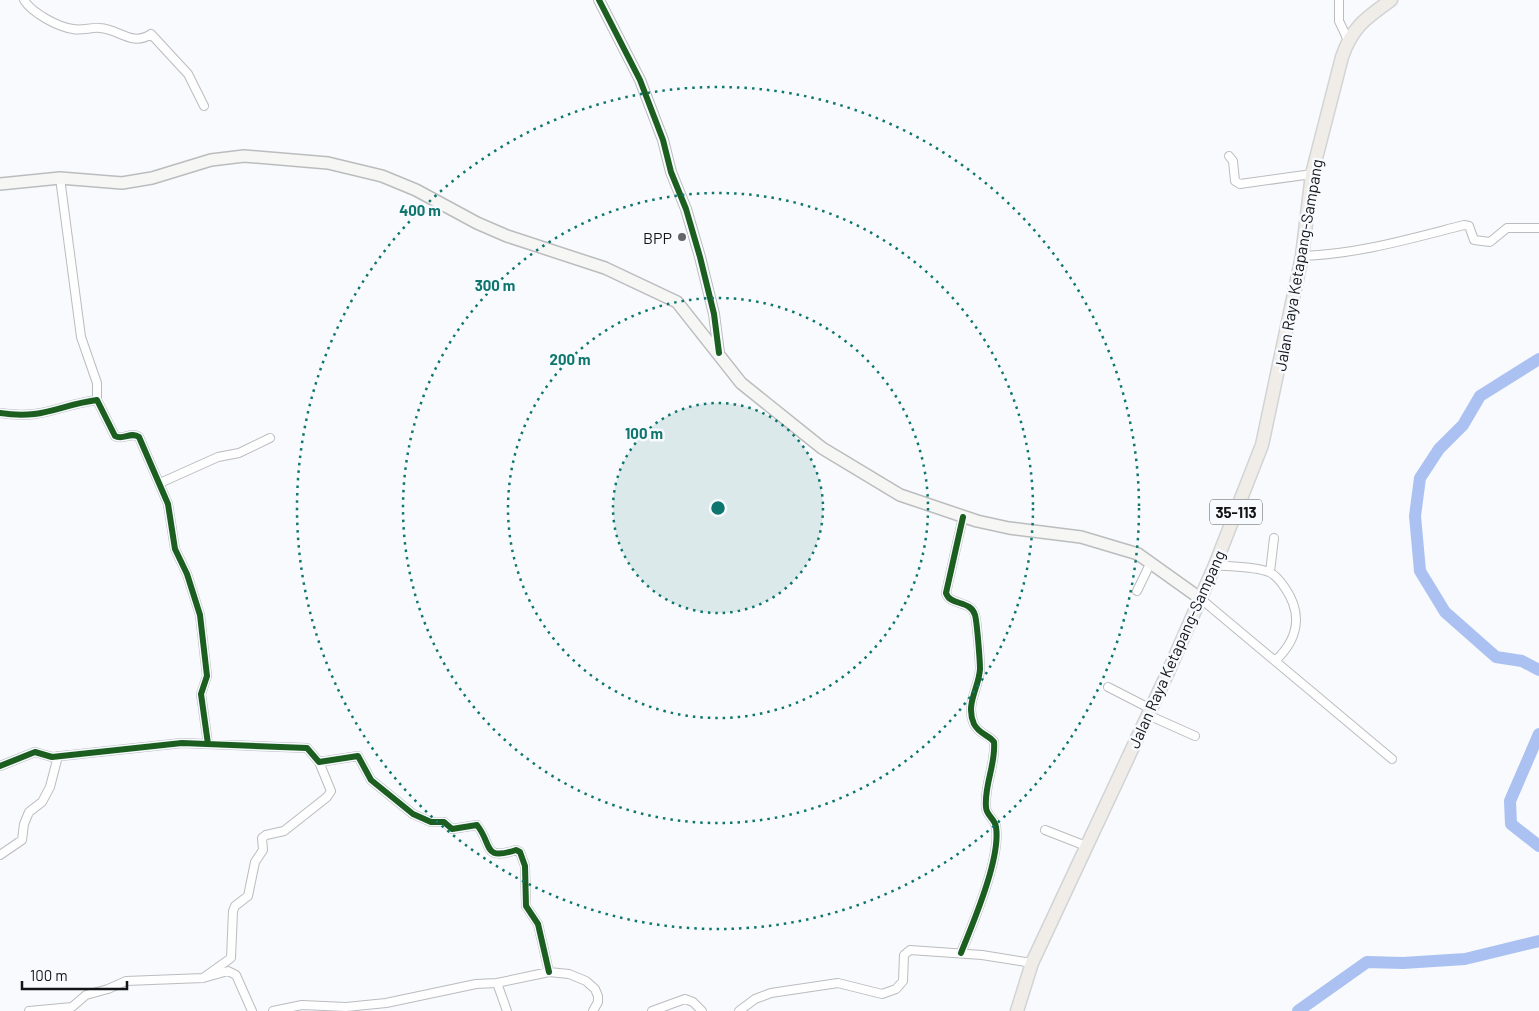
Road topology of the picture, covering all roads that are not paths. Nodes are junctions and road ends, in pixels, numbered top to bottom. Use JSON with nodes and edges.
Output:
{"nodes":[{"id":1,"x":24,"y":0,"type":"edge"},
{"id":2,"x":600,"y":0,"type":"edge"},
{"id":3,"x":1339,"y":0,"type":"edge"},
{"id":4,"x":1391,"y":0,"type":"edge"},
{"id":5,"x":1348,"y":40,"type":"junction"},
{"id":6,"x":204,"y":106,"type":"dead end"},
{"id":7,"x":1228,"y":156,"type":"dead end"},
{"id":8,"x":1312,"y":174,"type":"junction"},
{"id":9,"x":60,"y":178,"type":"junction"},
{"id":10,"x":0,"y":184,"type":"edge"},
{"id":11,"x":1539,"y":228,"type":"edge"},
{"id":12,"x":1302,"y":256,"type":"junction"},
{"id":13,"x":719,"y":353,"type":"junction"},
{"id":14,"x":96,"y":400,"type":"junction"},
{"id":15,"x":0,"y":413,"type":"edge"},
{"id":16,"x":270,"y":438,"type":"dead end"},
{"id":17,"x":160,"y":483,"type":"junction"},
{"id":18,"x":963,"y":517,"type":"junction"},
{"id":19,"x":1274,"y":538,"type":"dead end"},
{"id":20,"x":1151,"y":562,"type":"junction"},
{"id":21,"x":1215,"y":565,"type":"junction"},
{"id":22,"x":1270,"y":572,"type":"junction"},
{"id":23,"x":1137,"y":591,"type":"dead end"},
{"id":24,"x":1201,"y":599,"type":"junction"},
{"id":25,"x":1276,"y":660,"type":"junction"},
{"id":26,"x":1108,"y":687,"type":"dead end"},
{"id":27,"x":1149,"y":712,"type":"junction"},
{"id":28,"x":1195,"y":736,"type":"dead end"},
{"id":29,"x":208,"y":744,"type":"junction"},
{"id":30,"x":58,"y":756,"type":"junction"},
{"id":31,"x":1392,"y":760,"type":"dead end"},
{"id":32,"x":319,"y":762,"type":"junction"},
{"id":33,"x":0,"y":766,"type":"edge"},
{"id":34,"x":1045,"y":830,"type":"dead end"},
{"id":35,"x":1086,"y":846,"type":"junction"},
{"id":36,"x":0,"y":855,"type":"edge"},
{"id":37,"x":961,"y":953,"type":"junction"},
{"id":38,"x":1032,"y":963,"type":"junction"},
{"id":39,"x":549,"y":972,"type":"junction"},
{"id":40,"x":203,"y":978,"type":"junction"},
{"id":41,"x":497,"y":983,"type":"junction"},
{"id":42,"x":29,"y":1011,"type":"edge"},
{"id":43,"x":252,"y":1011,"type":"edge"},
{"id":44,"x":273,"y":1011,"type":"edge"},
{"id":45,"x":507,"y":1011,"type":"edge"},
{"id":46,"x":593,"y":1011,"type":"edge"},
{"id":47,"x":652,"y":1011,"type":"edge"},
{"id":48,"x":702,"y":1011,"type":"edge"},
{"id":49,"x":740,"y":1011,"type":"edge"},
{"id":50,"x":1017,"y":1011,"type":"edge"}],
"edges":[{"from":1,"to":6,"type":"street"},
{"from":2,"to":13,"type":"street"},
{"from":3,"to":5,"type":"street"},
{"from":4,"to":5,"type":"main road","name":"Jalan Raya Ketapang-Sampang","number":"35-113"},
{"from":5,"to":8,"type":"main road","name":"Jalan Raya Ketapang-Sampang","number":"35-113"},
{"from":7,"to":8,"type":"street"},
{"from":8,"to":12,"type":"main road","name":"Jalan Raya Ketapang-Sampang","number":"35-113"},
{"from":9,"to":10,"type":"main road"},
{"from":9,"to":13,"type":"main road"},
{"from":9,"to":14,"type":"street"},
{"from":11,"to":12,"type":"street"},
{"from":12,"to":21,"type":"main road","name":"Jalan Raya Ketapang-Sampang","number":"35-113"},
{"from":13,"to":18,"type":"main road"},
{"from":14,"to":15,"type":"street"},
{"from":14,"to":17,"type":"street"},
{"from":16,"to":17,"type":"street"},
{"from":17,"to":29,"type":"street"},
{"from":18,"to":20,"type":"main road"},
{"from":18,"to":37,"type":"street"},
{"from":19,"to":22,"type":"street"},
{"from":20,"to":23,"type":"street"},
{"from":20,"to":24,"type":"main road"},
{"from":21,"to":22,"type":"street"},
{"from":21,"to":24,"type":"main road","name":"Jalan Raya Ketapang-Sampang","number":"35-113"},
{"from":22,"to":25,"type":"street"},
{"from":24,"to":25,"type":"street"},
{"from":24,"to":27,"type":"main road","name":"Jalan Raya Ketapang-Sampang","number":"35-113"},
{"from":25,"to":31,"type":"street"},
{"from":26,"to":27,"type":"street"},
{"from":27,"to":28,"type":"street"},
{"from":27,"to":35,"type":"main road","name":"Jalan Raya Ketapang-Sampang","number":"35-113"},
{"from":29,"to":30,"type":"street"},
{"from":29,"to":32,"type":"street"},
{"from":30,"to":33,"type":"street"},
{"from":30,"to":36,"type":"street"},
{"from":32,"to":39,"type":"street"},
{"from":32,"to":40,"type":"street"},
{"from":34,"to":35,"type":"street"},
{"from":35,"to":38,"type":"main road","name":"Jalan Raya Ketapang-Sampang","number":"35-113"},
{"from":37,"to":38,"type":"street"},
{"from":37,"to":49,"type":"street"},
{"from":38,"to":50,"type":"main road","name":"Jalan Raya Ketapang-Sampang","number":"35-113"},
{"from":39,"to":41,"type":"street"},
{"from":39,"to":46,"type":"street"},
{"from":40,"to":42,"type":"street"},
{"from":40,"to":43,"type":"street"},
{"from":41,"to":44,"type":"street"},
{"from":41,"to":45,"type":"street"},
{"from":47,"to":48,"type":"street"}]}
